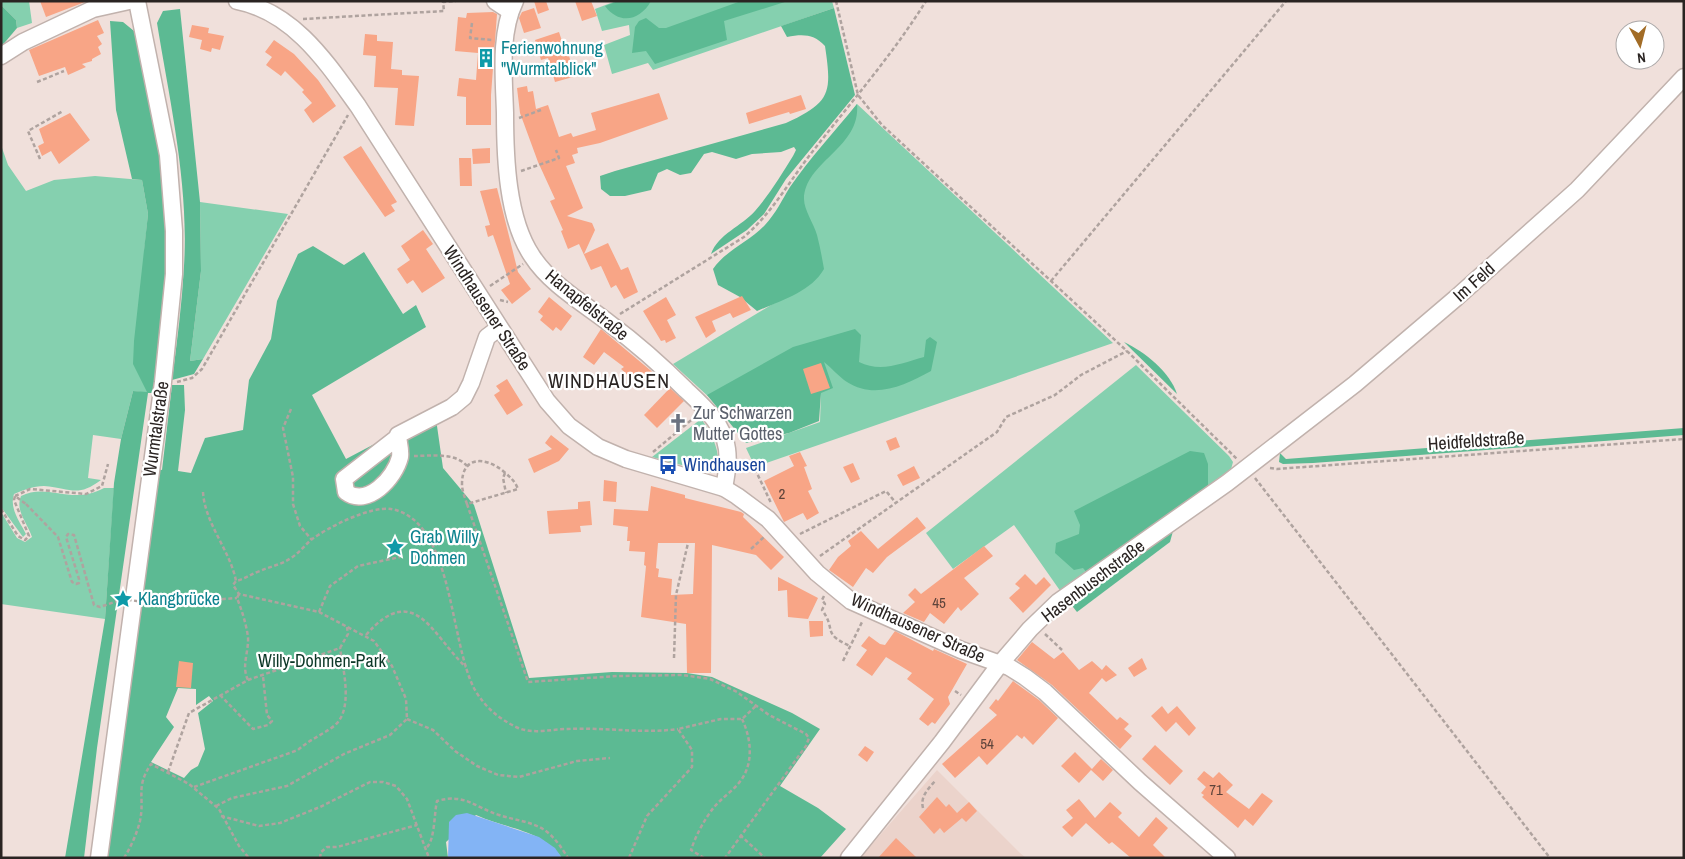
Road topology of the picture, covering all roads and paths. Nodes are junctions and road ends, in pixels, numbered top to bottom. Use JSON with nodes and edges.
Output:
{"nodes":[{"id":1,"x":129,"y":1,"type":"edge"},
{"id":2,"x":137,"y":1,"type":"edge"},
{"id":3,"x":456,"y":1,"type":"edge"},
{"id":4,"x":495,"y":1,"type":"edge"},
{"id":5,"x":836,"y":1,"type":"edge"},
{"id":6,"x":926,"y":1,"type":"edge"},
{"id":7,"x":1286,"y":1,"type":"edge"},
{"id":8,"x":243,"y":2,"type":"edge"},
{"id":9,"x":513,"y":6,"type":"edge"},
{"id":10,"x":472,"y":23,"type":"dead end"},
{"id":11,"x":294,"y":28,"type":"junction"},
{"id":12,"x":506,"y":41,"type":"junction"},
{"id":13,"x":1,"y":56,"type":"edge"},
{"id":14,"x":64,"y":71,"type":"dead end"},
{"id":15,"x":1684,"y":77,"type":"edge"},
{"id":16,"x":36,"y":82,"type":"dead end"},
{"id":17,"x":858,"y":95,"type":"junction"},
{"id":18,"x":358,"y":106,"type":"junction"},
{"id":19,"x":541,"y":110,"type":"dead end"},
{"id":20,"x":63,"y":111,"type":"dead end"},
{"id":21,"x":505,"y":121,"type":"junction"},
{"id":22,"x":556,"y":150,"type":"dead end"},
{"id":23,"x":40,"y":159,"type":"dead end"},
{"id":24,"x":507,"y":173,"type":"junction"},
{"id":25,"x":513,"y":271,"type":"dead end"},
{"id":26,"x":1051,"y":281,"type":"junction"},
{"id":27,"x":494,"y":283,"type":"dead end"},
{"id":28,"x":608,"y":322,"type":"junction"},
{"id":29,"x":499,"y":328,"type":"junction"},
{"id":30,"x":1128,"y":351,"type":"junction"},
{"id":31,"x":163,"y":382,"type":"junction"},
{"id":32,"x":291,"y":409,"type":"dead end"},
{"id":33,"x":706,"y":409,"type":"junction"},
{"id":34,"x":398,"y":438,"type":"dead end"},
{"id":35,"x":1684,"y":439,"type":"edge"},
{"id":36,"x":415,"y":456,"type":"dead end"},
{"id":37,"x":108,"y":464,"type":"dead end"},
{"id":38,"x":643,"y":464,"type":"junction"},
{"id":39,"x":467,"y":466,"type":"junction"},
{"id":40,"x":1247,"y":468,"type":"junction"},
{"id":41,"x":1270,"y":468,"type":"dead end"},
{"id":42,"x":755,"y":469,"type":"dead end"},
{"id":43,"x":506,"y":473,"type":"junction"},
{"id":44,"x":724,"y":488,"type":"junction"},
{"id":45,"x":203,"y":492,"type":"dead end"},
{"id":46,"x":506,"y":493,"type":"junction"},
{"id":47,"x":15,"y":496,"type":"junction"},
{"id":48,"x":896,"y":503,"type":"junction"},
{"id":49,"x":467,"y":504,"type":"junction"},
{"id":50,"x":773,"y":507,"type":"dead end"},
{"id":51,"x":1,"y":509,"type":"edge"},
{"id":52,"x":776,"y":527,"type":"junction"},
{"id":53,"x":312,"y":540,"type":"junction"},
{"id":54,"x":788,"y":541,"type":"junction"},
{"id":55,"x":688,"y":543,"type":"dead end"},
{"id":56,"x":751,"y":549,"type":"dead end"},
{"id":57,"x":400,"y":557,"type":"dead end"},
{"id":58,"x":808,"y":564,"type":"junction"},
{"id":59,"x":236,"y":581,"type":"junction"},
{"id":60,"x":829,"y":585,"type":"junction"},
{"id":61,"x":239,"y":594,"type":"junction"},
{"id":62,"x":122,"y":596,"type":"dead end"},
{"id":63,"x":237,"y":598,"type":"junction"},
{"id":64,"x":121,"y":605,"type":"dead end"},
{"id":65,"x":868,"y":609,"type":"junction"},
{"id":66,"x":319,"y":612,"type":"junction"},
{"id":67,"x":1035,"y":624,"type":"junction"},
{"id":68,"x":347,"y":627,"type":"junction"},
{"id":69,"x":366,"y":635,"type":"junction"},
{"id":70,"x":850,"y":646,"type":"junction"},
{"id":71,"x":340,"y":648,"type":"junction"},
{"id":72,"x":1062,"y":650,"type":"dead end"},
{"id":73,"x":674,"y":658,"type":"dead end"},
{"id":74,"x":842,"y":661,"type":"dead end"},
{"id":75,"x":1000,"y":664,"type":"junction"},
{"id":76,"x":467,"y":668,"type":"junction"},
{"id":77,"x":263,"y":676,"type":"junction"},
{"id":78,"x":248,"y":680,"type":"junction"},
{"id":79,"x":220,"y":695,"type":"junction"},
{"id":80,"x":757,"y":705,"type":"junction"},
{"id":81,"x":407,"y":719,"type":"junction"},
{"id":82,"x":742,"y":719,"type":"junction"},
{"id":83,"x":678,"y":729,"type":"junction"},
{"id":84,"x":610,"y":758,"type":"dead end"},
{"id":85,"x":168,"y":772,"type":"junction"},
{"id":86,"x":935,"y":781,"type":"dead end"},
{"id":87,"x":193,"y":787,"type":"junction"},
{"id":88,"x":216,"y":806,"type":"junction"},
{"id":89,"x":924,"y":808,"type":"dead end"},
{"id":90,"x":221,"y":816,"type":"junction"},
{"id":91,"x":417,"y":824,"type":"junction"},
{"id":92,"x":740,"y":835,"type":"junction"},
{"id":93,"x":427,"y":847,"type":"junction"},
{"id":94,"x":99,"y":858,"type":"edge"},
{"id":95,"x":124,"y":858,"type":"edge"},
{"id":96,"x":249,"y":858,"type":"edge"},
{"id":97,"x":320,"y":858,"type":"edge"},
{"id":98,"x":430,"y":858,"type":"edge"},
{"id":99,"x":568,"y":858,"type":"edge"},
{"id":100,"x":629,"y":858,"type":"edge"},
{"id":101,"x":704,"y":858,"type":"edge"},
{"id":102,"x":725,"y":858,"type":"edge"},
{"id":103,"x":765,"y":858,"type":"edge"},
{"id":104,"x":848,"y":858,"type":"edge"},
{"id":105,"x":1227,"y":858,"type":"edge"},
{"id":106,"x":1550,"y":858,"type":"edge"}],
"edges":[{"from":1,"to":13,"type":"street"},
{"from":2,"to":31,"type":"street","name":"Wurmtalstraße"},
{"from":3,"to":11,"type":"path"},
{"from":4,"to":9,"type":"street"},
{"from":5,"to":17,"type":"path"},
{"from":6,"to":17,"type":"path"},
{"from":7,"to":26,"type":"path"},
{"from":8,"to":11,"type":"street","name":"Windhausener Straße"},
{"from":9,"to":12,"type":"street","name":"Hanapfelstraße"},
{"from":10,"to":12,"type":"path"},
{"from":11,"to":18,"type":"street","name":"Windhausener Straße"},
{"from":12,"to":21,"type":"street","name":"Hanapfelstraße"},
{"from":14,"to":16,"type":"path"},
{"from":15,"to":40,"type":"street","name":"Im Feld"},
{"from":17,"to":26,"type":"path"},
{"from":17,"to":28,"type":"path"},
{"from":18,"to":29,"type":"street","name":"Windhausener Straße"},
{"from":18,"to":31,"type":"path"},
{"from":19,"to":21,"type":"path"},
{"from":20,"to":23,"type":"path"},
{"from":21,"to":24,"type":"street","name":"Hanapfelstraße"},
{"from":22,"to":24,"type":"path"},
{"from":24,"to":28,"type":"street","name":"Hanapfelstraße"},
{"from":25,"to":27,"type":"path"},
{"from":26,"to":30,"type":"path"},
{"from":28,"to":33,"type":"street","name":"Hanapfelstraße"},
{"from":29,"to":34,"type":"street"},
{"from":29,"to":38,"type":"street","name":"Windhausener Straße"},
{"from":30,"to":40,"type":"path"},
{"from":30,"to":48,"type":"path"},
{"from":31,"to":94,"type":"street","name":"Wurmtalstraße"},
{"from":32,"to":53,"type":"path"},
{"from":33,"to":38,"type":"path"},
{"from":33,"to":44,"type":"street","name":"Hanapfelstraße"},
{"from":35,"to":41,"type":"path","name":"Heidfeldstraße"},
{"from":36,"to":39,"type":"path"},
{"from":37,"to":47,"type":"path"},
{"from":38,"to":44,"type":"street","name":"Windhausener Straße"},
{"from":39,"to":43,"type":"path"},
{"from":39,"to":49,"type":"path"},
{"from":40,"to":67,"type":"street","name":"Hasenbuschstraße"},
{"from":40,"to":106,"type":"path"},
{"from":42,"to":50,"type":"path"},
{"from":43,"to":46,"type":"path"},
{"from":43,"to":46,"type":"path"},
{"from":44,"to":52,"type":"street","name":"Windhausener Straße"},
{"from":45,"to":59,"type":"path"},
{"from":46,"to":49,"type":"path"},
{"from":47,"to":51,"type":"path"},
{"from":47,"to":63,"type":"path","bridge":true},
{"from":48,"to":54,"type":"path"},
{"from":48,"to":58,"type":"path"},
{"from":49,"to":80,"type":"path"},
{"from":52,"to":54,"type":"street","name":"Windhausener Straße"},
{"from":52,"to":56,"type":"path"},
{"from":53,"to":59,"type":"path"},
{"from":53,"to":76,"type":"path"},
{"from":54,"to":58,"type":"street","name":"Windhausener Straße"},
{"from":55,"to":73,"type":"path"},
{"from":57,"to":66,"type":"path"},
{"from":58,"to":60,"type":"street","name":"Windhausener Straße"},
{"from":59,"to":61,"type":"path"},
{"from":60,"to":65,"type":"street","name":"Windhausener Straße"},
{"from":60,"to":70,"type":"path"},
{"from":61,"to":63,"type":"path"},
{"from":61,"to":66,"type":"path"},
{"from":62,"to":64,"type":"path"},
{"from":63,"to":78,"type":"path"},
{"from":65,"to":70,"type":"path"},
{"from":65,"to":75,"type":"street","name":"Windhausener Straße"},
{"from":66,"to":68,"type":"path"},
{"from":67,"to":72,"type":"path"},
{"from":67,"to":75,"type":"street","name":"Hasenbuschstraße"},
{"from":68,"to":69,"type":"path"},
{"from":68,"to":71,"type":"path"},
{"from":69,"to":76,"type":"path"},
{"from":69,"to":81,"type":"path"},
{"from":70,"to":74,"type":"path"},
{"from":71,"to":77,"type":"path"},
{"from":71,"to":87,"type":"path"},
{"from":75,"to":104,"type":"street","name":"Hasenbuschstraße"},
{"from":75,"to":105,"type":"street","name":"Windhausener Straße"},
{"from":76,"to":83,"type":"path"},
{"from":77,"to":78,"type":"path"},
{"from":77,"to":79,"type":"path"},
{"from":78,"to":79,"type":"path"},
{"from":79,"to":85,"type":"path"},
{"from":80,"to":82,"type":"path"},
{"from":80,"to":92,"type":"path"},
{"from":81,"to":84,"type":"path"},
{"from":81,"to":88,"type":"path"},
{"from":82,"to":83,"type":"path"},
{"from":82,"to":101,"type":"path"},
{"from":83,"to":100,"type":"path"},
{"from":85,"to":87,"type":"path"},
{"from":85,"to":95,"type":"path"},
{"from":86,"to":89,"type":"path"},
{"from":87,"to":88,"type":"path"},
{"from":88,"to":90,"type":"path"},
{"from":90,"to":91,"type":"path"},
{"from":90,"to":96,"type":"path"},
{"from":91,"to":93,"type":"path"},
{"from":91,"to":97,"type":"path"},
{"from":92,"to":102,"type":"path"},
{"from":92,"to":103,"type":"path"},
{"from":93,"to":98,"type":"path"},
{"from":93,"to":99,"type":"path"}]}
